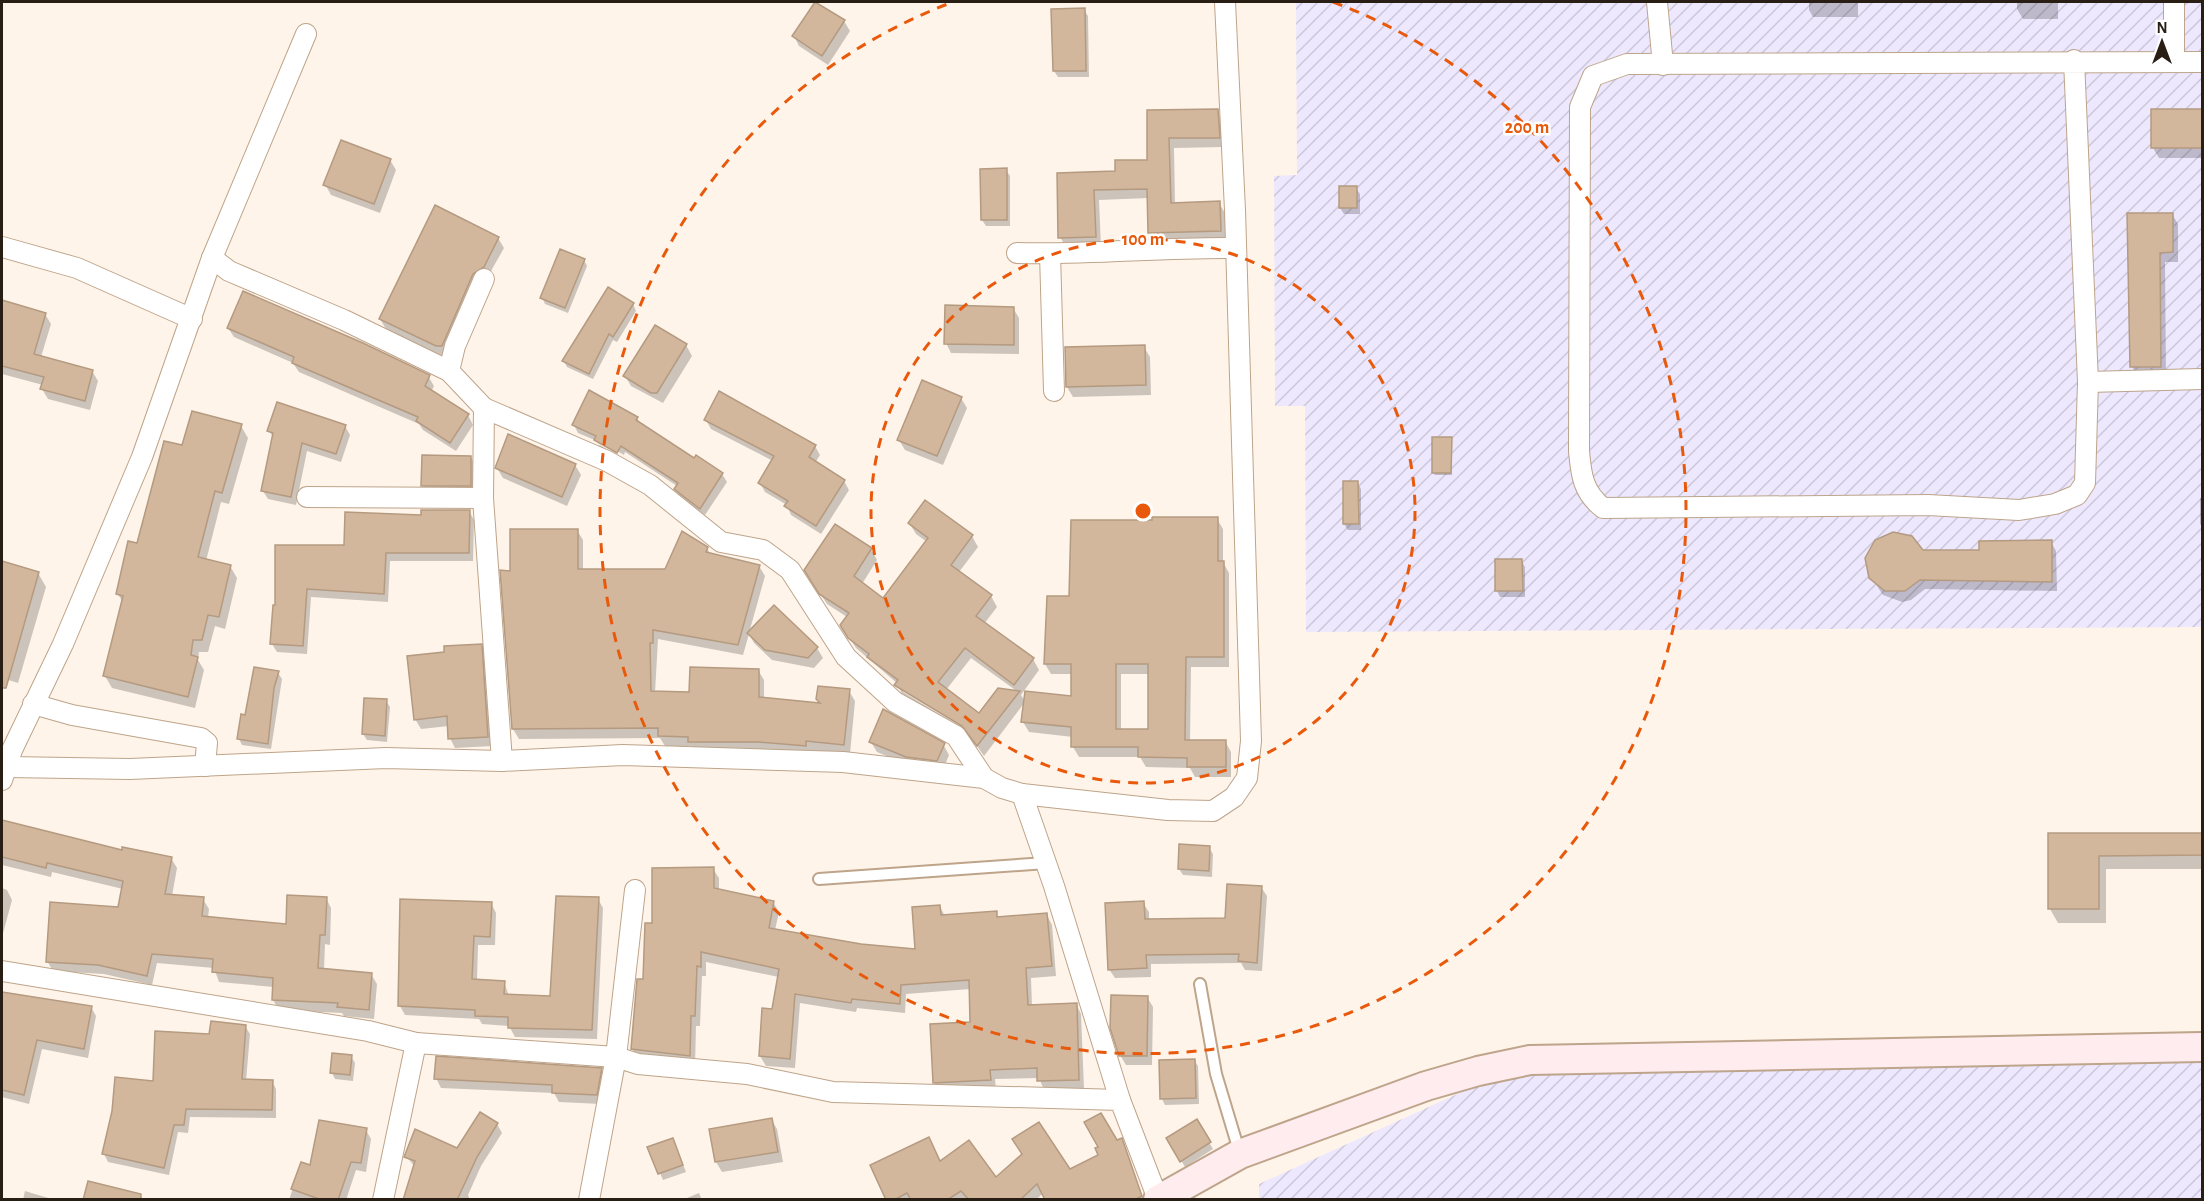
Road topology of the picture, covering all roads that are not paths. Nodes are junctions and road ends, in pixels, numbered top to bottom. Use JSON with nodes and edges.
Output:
{"nodes":[{"id":1,"x":1225,"y":2,"type":"edge"},
{"id":2,"x":1657,"y":2,"type":"edge"},
{"id":3,"x":2174,"y":2,"type":"edge"},
{"id":4,"x":306,"y":34,"type":"dead end"},
{"id":5,"x":2074,"y":60,"type":"junction"},
{"id":6,"x":2174,"y":61,"type":"junction"},
{"id":7,"x":2202,"y":62,"type":"edge"},
{"id":8,"x":1663,"y":65,"type":"junction"},
{"id":9,"x":2,"y":247,"type":"edge"},
{"id":10,"x":1235,"y":248,"type":"junction"},
{"id":11,"x":1017,"y":253,"type":"dead end"},
{"id":12,"x":1050,"y":254,"type":"junction"},
{"id":13,"x":212,"y":258,"type":"junction"},
{"id":14,"x":484,"y":279,"type":"dead end"},
{"id":15,"x":192,"y":319,"type":"junction"},
{"id":16,"x":449,"y":371,"type":"junction"},
{"id":17,"x":2202,"y":379,"type":"edge"},
{"id":18,"x":2088,"y":382,"type":"junction"},
{"id":19,"x":1054,"y":391,"type":"dead end"},
{"id":20,"x":484,"y":408,"type":"junction"},
{"id":21,"x":308,"y":497,"type":"dead end"},
{"id":22,"x":483,"y":498,"type":"junction"},
{"id":23,"x":33,"y":704,"type":"junction"},
{"id":24,"x":6,"y":761,"type":"edge"},
{"id":25,"x":502,"y":761,"type":"junction"},
{"id":26,"x":205,"y":766,"type":"junction"},
{"id":27,"x":984,"y":778,"type":"junction"},
{"id":28,"x":1022,"y":794,"type":"junction"},
{"id":29,"x":1046,"y":863,"type":"junction"},
{"id":30,"x":819,"y":879,"type":"dead end"},
{"id":31,"x":635,"y":890,"type":"dead end"},
{"id":32,"x":2,"y":971,"type":"edge"},
{"id":33,"x":1200,"y":984,"type":"dead end"},
{"id":34,"x":416,"y":1043,"type":"junction"},
{"id":35,"x":2202,"y":1047,"type":"edge"},
{"id":36,"x":616,"y":1057,"type":"junction"},
{"id":37,"x":1120,"y":1100,"type":"junction"},
{"id":38,"x":1240,"y":1154,"type":"junction"},
{"id":39,"x":1158,"y":1199,"type":"edge"},
{"id":40,"x":383,"y":1200,"type":"edge"},
{"id":41,"x":589,"y":1200,"type":"edge"}],
"edges":[{"from":1,"to":10,"type":"street"},
{"from":2,"to":8,"type":"street"},
{"from":3,"to":6,"type":"street"},
{"from":4,"to":13,"type":"street"},
{"from":5,"to":6,"type":"street"},
{"from":5,"to":8,"type":"street"},
{"from":5,"to":18,"type":"street"},
{"from":6,"to":7,"type":"street"},
{"from":8,"to":18,"type":"street"},
{"from":9,"to":15,"type":"street"},
{"from":10,"to":12,"type":"street"},
{"from":10,"to":28,"type":"street"},
{"from":11,"to":12,"type":"street"},
{"from":12,"to":19,"type":"street"},
{"from":13,"to":15,"type":"street"},
{"from":13,"to":16,"type":"street"},
{"from":14,"to":16,"type":"street"},
{"from":15,"to":23,"type":"street"},
{"from":16,"to":20,"type":"street"},
{"from":17,"to":18,"type":"street"},
{"from":20,"to":22,"type":"street"},
{"from":20,"to":27,"type":"street"},
{"from":21,"to":22,"type":"street"},
{"from":22,"to":25,"type":"street"},
{"from":23,"to":24,"type":"street"},
{"from":23,"to":26,"type":"street"},
{"from":24,"to":26,"type":"street"},
{"from":25,"to":26,"type":"street"},
{"from":25,"to":27,"type":"street"},
{"from":27,"to":28,"type":"street"},
{"from":28,"to":29,"type":"street"},
{"from":29,"to":30,"type":"lane"},
{"from":29,"to":37,"type":"street"},
{"from":31,"to":36,"type":"street"},
{"from":32,"to":34,"type":"street"},
{"from":33,"to":38,"type":"lane"},
{"from":34,"to":36,"type":"street"},
{"from":34,"to":40,"type":"street"},
{"from":35,"to":38,"type":"street"},
{"from":36,"to":37,"type":"street"},
{"from":36,"to":41,"type":"street"},
{"from":37,"to":39,"type":"street"},
{"from":38,"to":39,"type":"street"}]}
